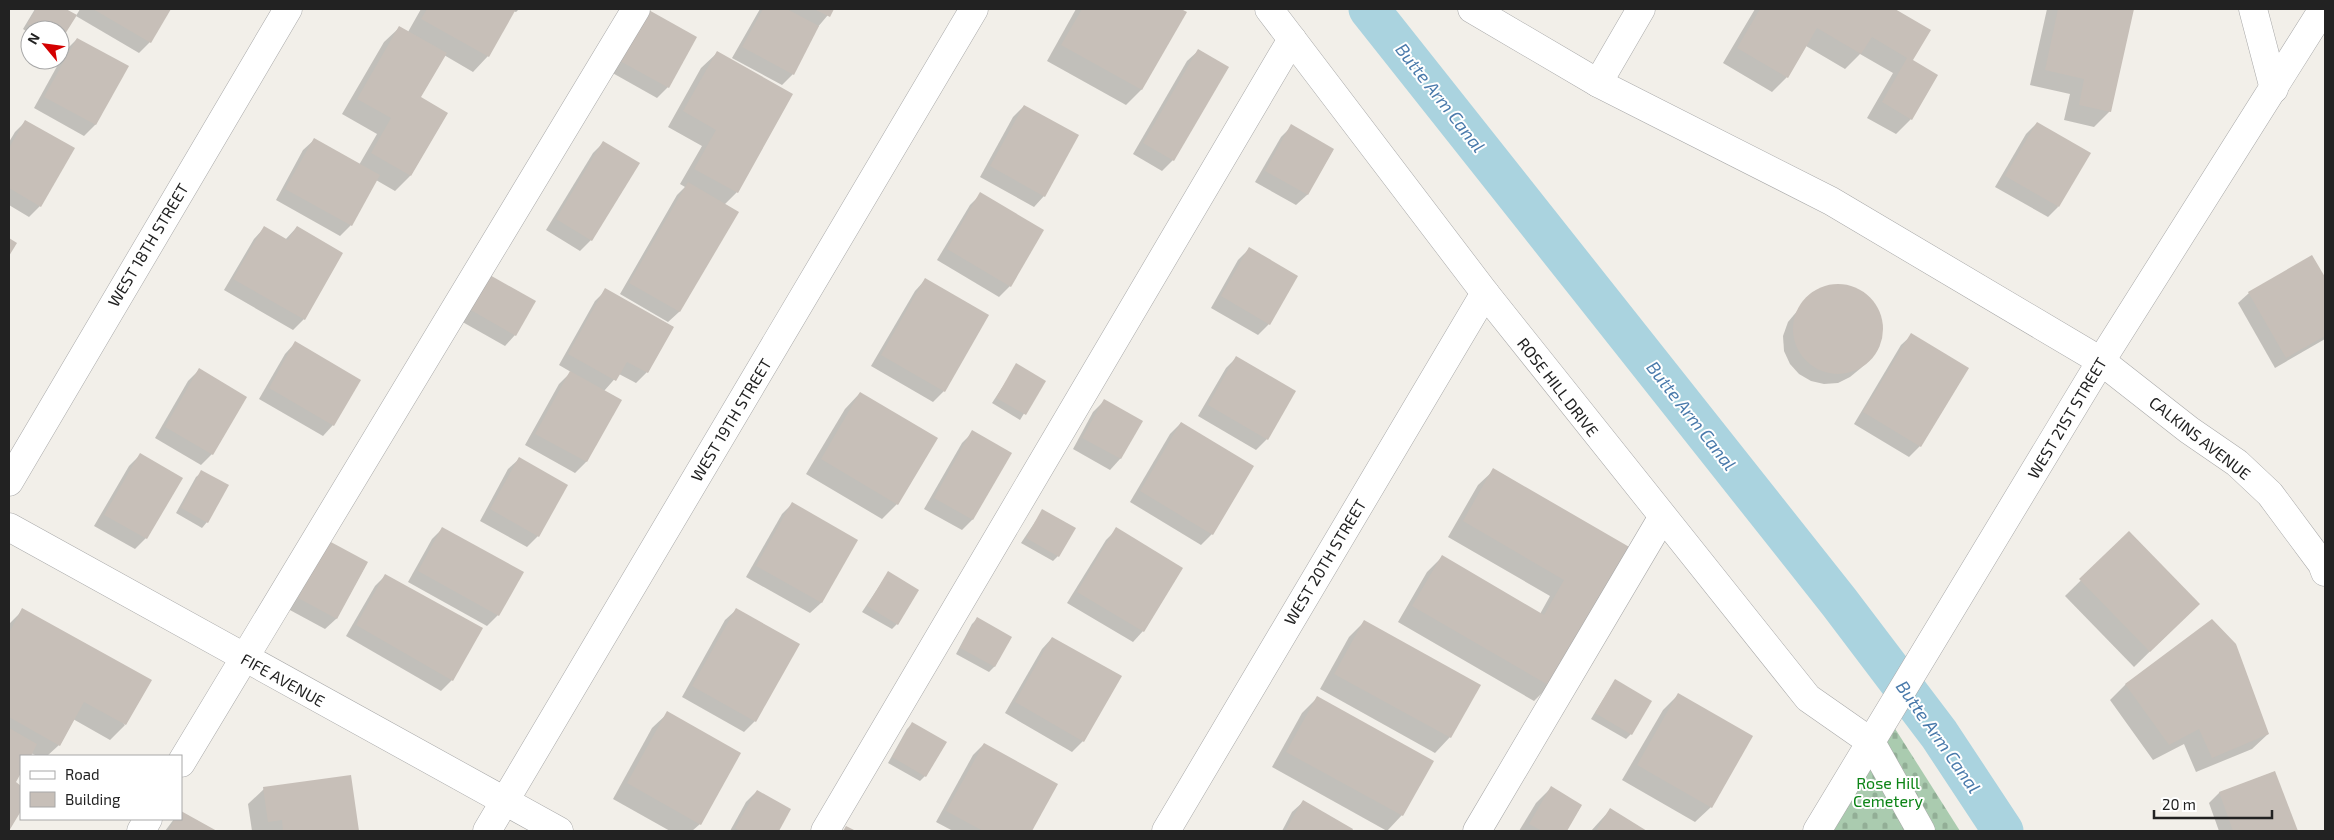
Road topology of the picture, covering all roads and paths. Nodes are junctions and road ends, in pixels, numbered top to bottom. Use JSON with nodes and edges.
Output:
{"nodes":[{"id":1,"x":288,"y":9,"type":"edge"},
{"id":2,"x":636,"y":9,"type":"edge"},
{"id":3,"x":974,"y":9,"type":"edge"},
{"id":4,"x":1269,"y":9,"type":"edge"},
{"id":5,"x":1472,"y":9,"type":"edge"},
{"id":6,"x":1641,"y":9,"type":"edge"},
{"id":7,"x":2253,"y":9,"type":"edge"},
{"id":8,"x":2322,"y":9,"type":"edge"},
{"id":9,"x":1292,"y":38,"type":"junction"},
{"id":10,"x":1598,"y":83,"type":"junction"},
{"id":11,"x":2274,"y":89,"type":"junction"},
{"id":12,"x":1484,"y":293,"type":"junction"},
{"id":13,"x":2101,"y":360,"type":"junction"},
{"id":14,"x":9,"y":482,"type":"edge"},
{"id":15,"x":1662,"y":518,"type":"junction"},
{"id":16,"x":9,"y":527,"type":"edge"},
{"id":17,"x":2325,"y":572,"type":"edge"},
{"id":18,"x":244,"y":658,"type":"junction"},
{"id":19,"x":1871,"y":742,"type":"junction"},
{"id":20,"x":182,"y":761,"type":"edge"},
{"id":21,"x":505,"y":802,"type":"junction"},
{"id":22,"x":147,"y":820,"type":"edge"},
{"id":23,"x":140,"y":831,"type":"edge"},
{"id":24,"x":487,"y":831,"type":"edge"},
{"id":25,"x":559,"y":831,"type":"edge"},
{"id":26,"x":825,"y":831,"type":"edge"},
{"id":27,"x":1166,"y":831,"type":"edge"},
{"id":28,"x":1477,"y":831,"type":"edge"},
{"id":29,"x":1818,"y":831,"type":"edge"},
{"id":30,"x":1921,"y":831,"type":"edge"}],
"edges":[{"from":1,"to":14,"type":"street","name":"WEST 18TH STREET"},
{"from":2,"to":18,"type":"street"},
{"from":3,"to":21,"type":"street","name":"WEST 19TH STREET"},
{"from":4,"to":9,"type":"street","name":"ROSE HILL DRIVE"},
{"from":5,"to":10,"type":"street","name":"CALKINS AVENUE"},
{"from":6,"to":10,"type":"street"},
{"from":7,"to":11,"type":"street"},
{"from":8,"to":11,"type":"street","name":"WEST 21ST STREET"},
{"from":9,"to":12,"type":"street","name":"ROSE HILL DRIVE"},
{"from":9,"to":26,"type":"street"},
{"from":10,"to":13,"type":"street","name":"CALKINS AVENUE"},
{"from":11,"to":13,"type":"street","name":"WEST 21ST STREET"},
{"from":12,"to":15,"type":"street","name":"ROSE HILL DRIVE"},
{"from":12,"to":27,"type":"street","name":"WEST 20TH STREET"},
{"from":13,"to":17,"type":"street","name":"CALKINS AVENUE"},
{"from":13,"to":19,"type":"street","name":"WEST 21ST STREET"},
{"from":15,"to":19,"type":"street","name":"ROSE HILL DRIVE"},
{"from":15,"to":28,"type":"street"},
{"from":16,"to":18,"type":"street","name":"FIFE AVENUE"},
{"from":18,"to":20,"type":"street"},
{"from":18,"to":21,"type":"street","name":"FIFE AVENUE"},
{"from":19,"to":29,"type":"street","name":"WEST 21ST STREET"},
{"from":19,"to":30,"type":"street"},
{"from":21,"to":24,"type":"street","name":"WEST 19TH STREET"},
{"from":21,"to":25,"type":"street","name":"FIFE AVENUE"},
{"from":22,"to":23,"type":"street"}]}
